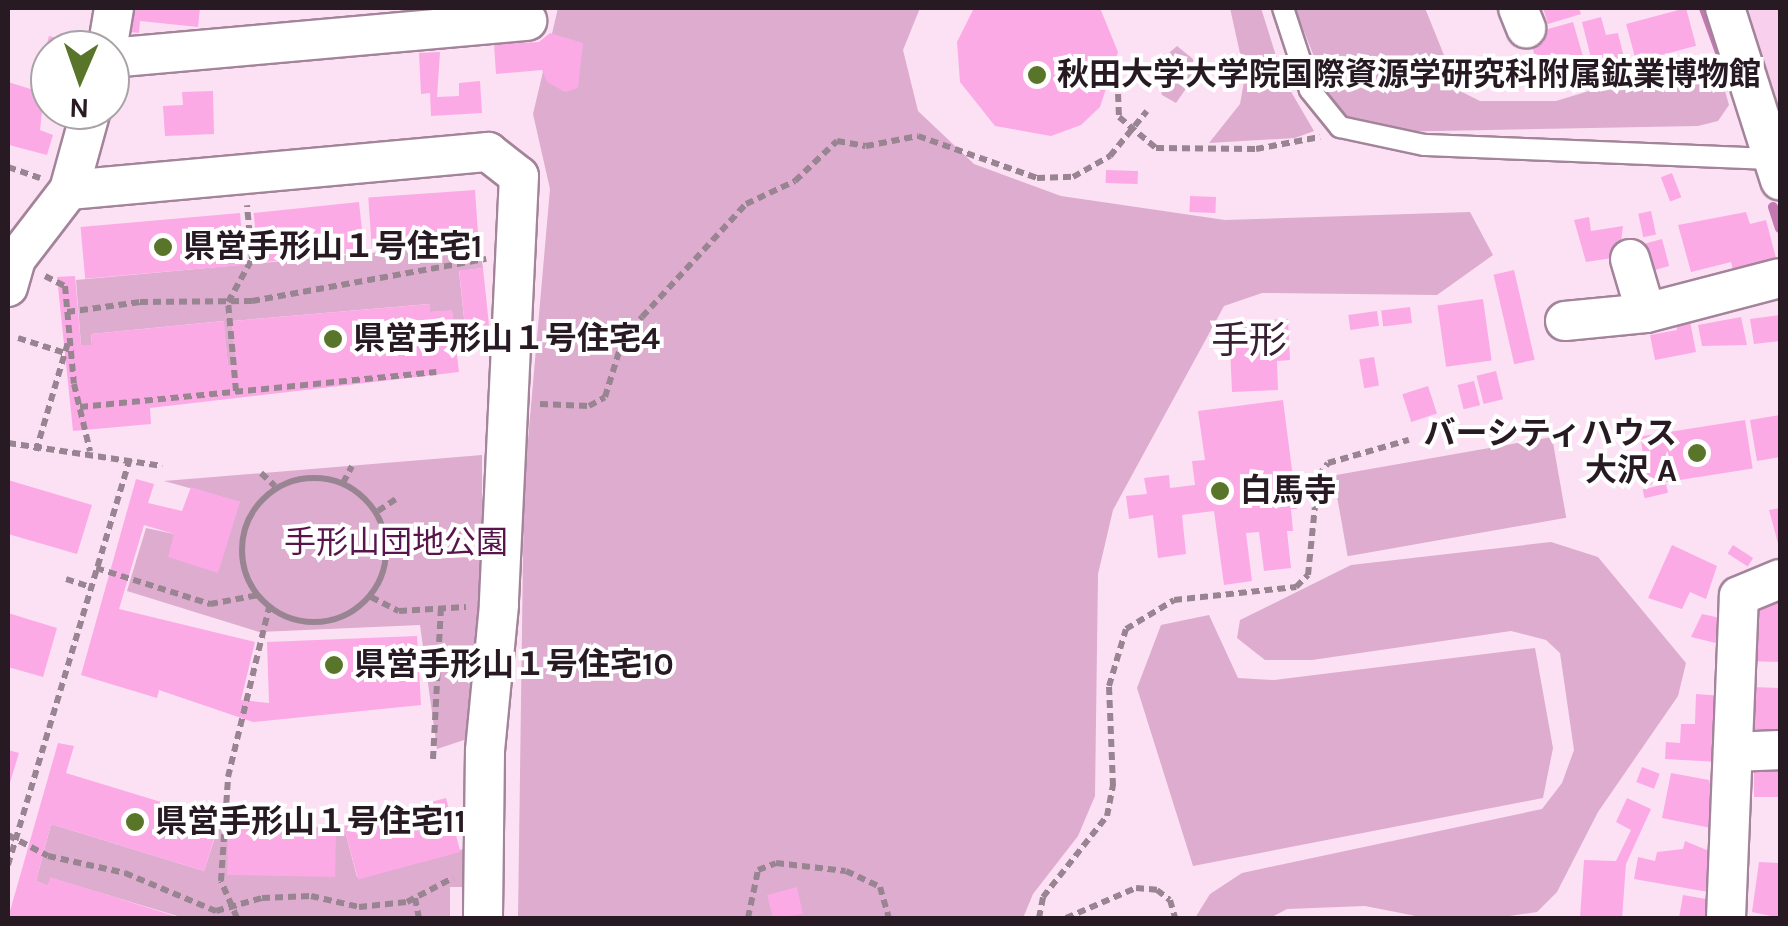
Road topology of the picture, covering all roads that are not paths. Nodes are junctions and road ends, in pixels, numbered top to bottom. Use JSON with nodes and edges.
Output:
{"nodes":[{"id":1,"x":1283,"y":8,"type":"edge"},
{"id":2,"x":1724,"y":8,"type":"edge"},
{"id":3,"x":527,"y":22,"type":"dead end"},
{"id":4,"x":130,"y":56,"type":"edge"},
{"id":5,"x":85,"y":130,"type":"edge"},
{"id":6,"x":1777,"y":170,"type":"edge"},
{"id":7,"x":68,"y":190,"type":"junction"},
{"id":8,"x":1630,"y":259,"type":"dead end"},
{"id":9,"x":12,"y":273,"type":"edge"},
{"id":10,"x":1780,"y":278,"type":"edge"},
{"id":11,"x":1646,"y":312,"type":"junction"},
{"id":12,"x":1565,"y":321,"type":"dead end"},
{"id":13,"x":1780,"y":579,"type":"edge"},
{"id":14,"x":1780,"y":750,"type":"edge"},
{"id":15,"x":1733,"y":752,"type":"junction"},
{"id":16,"x":483,"y":918,"type":"edge"},
{"id":17,"x":1726,"y":918,"type":"edge"}],
"edges":[{"from":1,"to":6,"type":"lane"},
{"from":2,"to":6,"type":"street"},
{"from":3,"to":4,"type":"street"},
{"from":5,"to":7,"type":"street"},
{"from":7,"to":9,"type":"street"},
{"from":7,"to":16,"type":"street"},
{"from":8,"to":11,"type":"street"},
{"from":10,"to":11,"type":"street"},
{"from":11,"to":12,"type":"street"},
{"from":13,"to":15,"type":"street"},
{"from":14,"to":15,"type":"street"},
{"from":15,"to":17,"type":"street"}]}
